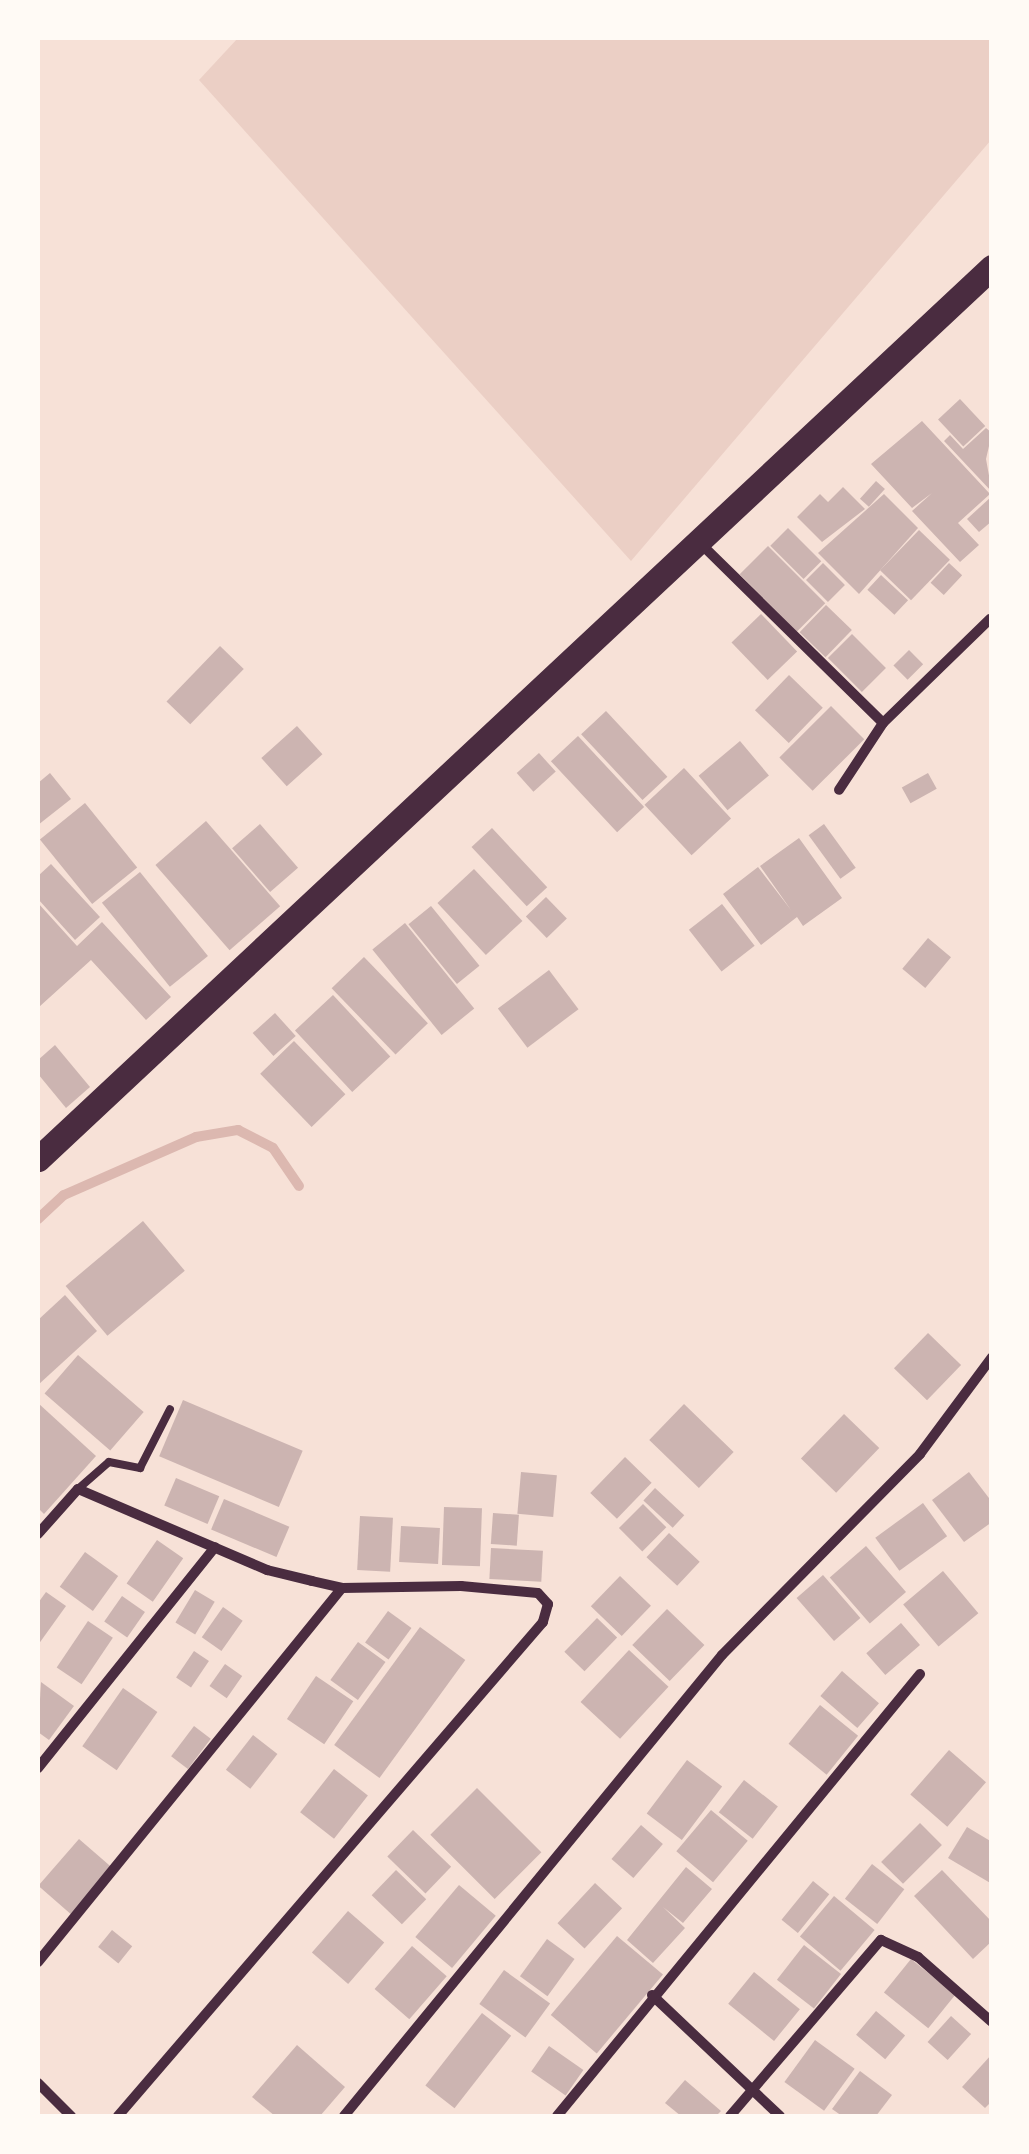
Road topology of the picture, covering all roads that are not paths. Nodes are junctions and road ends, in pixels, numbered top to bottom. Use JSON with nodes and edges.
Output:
{"nodes":[{"id":1,"x":992,"y":267,"type":"edge"},
{"id":2,"x":698,"y":542,"type":"junction"},
{"id":3,"x":990,"y":620,"type":"edge"},
{"id":4,"x":883,"y":723,"type":"junction"},
{"id":5,"x":839,"y":790,"type":"dead end"},
{"id":6,"x":38,"y":1158,"type":"edge"},
{"id":7,"x":992,"y":1357,"type":"edge"},
{"id":8,"x":170,"y":1409,"type":"dead end"},
{"id":9,"x":78,"y":1489,"type":"junction"},
{"id":10,"x":38,"y":1534,"type":"edge"},
{"id":11,"x":215,"y":1546,"type":"junction"},
{"id":12,"x":342,"y":1588,"type":"junction"},
{"id":13,"x":920,"y":1674,"type":"dead end"},
{"id":14,"x":38,"y":1768,"type":"edge"},
{"id":15,"x":38,"y":1962,"type":"edge"},
{"id":16,"x":652,"y":1995,"type":"junction"},
{"id":17,"x":992,"y":2022,"type":"edge"},
{"id":18,"x":38,"y":2083,"type":"edge"},
{"id":19,"x":752,"y":2090,"type":"junction"},
{"id":20,"x":71,"y":2116,"type":"edge"},
{"id":21,"x":118,"y":2116,"type":"edge"},
{"id":22,"x":344,"y":2116,"type":"edge"},
{"id":23,"x":557,"y":2116,"type":"edge"},
{"id":24,"x":730,"y":2116,"type":"edge"},
{"id":25,"x":780,"y":2116,"type":"edge"}],
"edges":[{"from":1,"to":2,"type":"main road"},
{"from":2,"to":4,"type":"street"},
{"from":2,"to":6,"type":"main road"},
{"from":3,"to":4,"type":"street"},
{"from":4,"to":5,"type":"street"},
{"from":7,"to":22,"type":"street"},
{"from":8,"to":9,"type":"lane"},
{"from":9,"to":10,"type":"street"},
{"from":9,"to":11,"type":"street"},
{"from":11,"to":12,"type":"street"},
{"from":11,"to":14,"type":"street"},
{"from":12,"to":15,"type":"street"},
{"from":12,"to":21,"type":"street"},
{"from":13,"to":16,"type":"street"},
{"from":16,"to":19,"type":"street"},
{"from":16,"to":23,"type":"street"},
{"from":17,"to":19,"type":"street"},
{"from":18,"to":20,"type":"street"},
{"from":19,"to":24,"type":"street"},
{"from":19,"to":25,"type":"street"}]}
